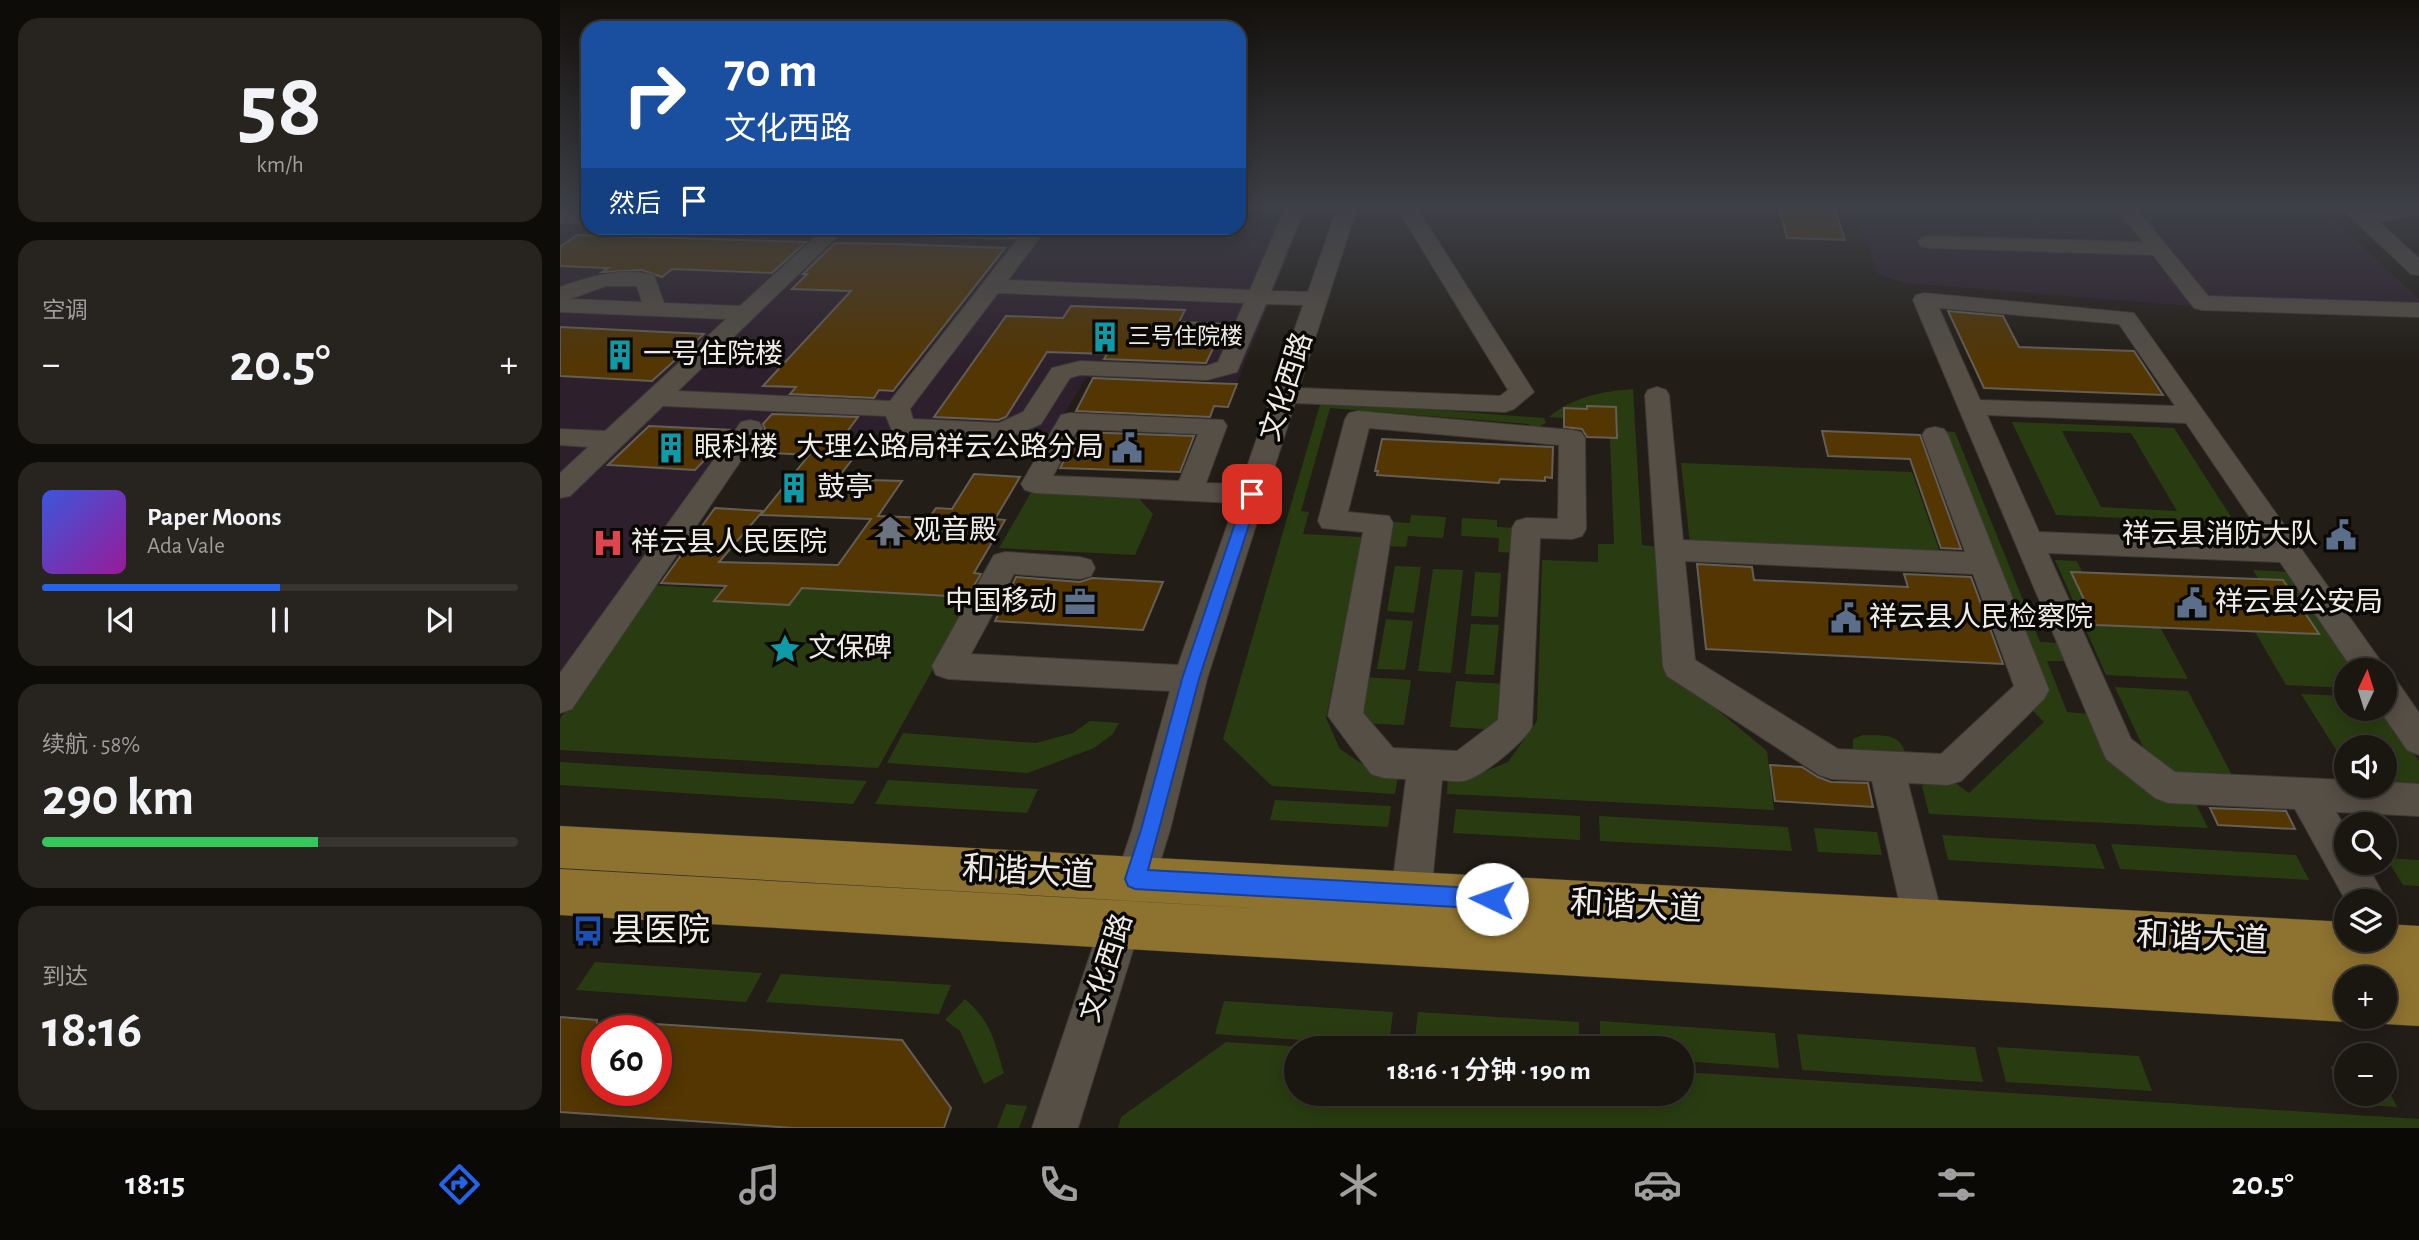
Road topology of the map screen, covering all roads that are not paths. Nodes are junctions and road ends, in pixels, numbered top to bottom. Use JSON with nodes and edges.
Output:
{"nodes":[{"id":1,"x":801,"y":261,"type":"edge"},
{"id":2,"x":1012,"y":261,"type":"edge"},
{"id":3,"x":1274,"y":261,"type":"edge"},
{"id":4,"x":1329,"y":261,"type":"edge"},
{"id":5,"x":1440,"y":261,"type":"edge"},
{"id":6,"x":2168,"y":261,"type":"edge"},
{"id":7,"x":992,"y":286,"type":"junction"},
{"id":8,"x":560,"y":295,"type":"edge"},
{"id":9,"x":1258,"y":297,"type":"junction"},
{"id":10,"x":1316,"y":299,"type":"junction"},
{"id":11,"x":560,"y":305,"type":"edge"},
{"id":12,"x":655,"y":309,"type":"junction"},
{"id":13,"x":2419,"y":310,"type":"edge"},
{"id":14,"x":746,"y":313,"type":"junction"},
{"id":15,"x":1284,"y":395,"type":"junction"},
{"id":16,"x":1657,"y":395,"type":"dead end"},
{"id":17,"x":656,"y":398,"type":"junction"},
{"id":18,"x":1970,"y":407,"type":"junction"},
{"id":19,"x":897,"y":409,"type":"junction"},
{"id":20,"x":2193,"y":415,"type":"junction"},
{"id":21,"x":750,"y":428,"type":"dead end"},
{"id":22,"x":1935,"y":435,"type":"dead end"},
{"id":23,"x":560,"y":437,"type":"edge"},
{"id":24,"x":612,"y":440,"type":"junction"},
{"id":25,"x":560,"y":489,"type":"edge"},
{"id":26,"x":1189,"y":491,"type":"junction"},
{"id":27,"x":1252,"y":494,"type":"junction"},
{"id":28,"x":2028,"y":542,"type":"junction"},
{"id":29,"x":1669,"y":550,"type":"junction"},
{"id":30,"x":2290,"y":552,"type":"junction"},
{"id":31,"x":1984,"y":565,"type":"junction"},
{"id":32,"x":1080,"y":568,"type":"dead end"},
{"id":33,"x":2363,"y":658,"type":"edge"},
{"id":34,"x":1191,"y":679,"type":"junction"},
{"id":35,"x":560,"y":699,"type":"edge"},
{"id":36,"x":2398,"y":710,"type":"edge"},
{"id":37,"x":2419,"y":740,"type":"edge"},
{"id":38,"x":1426,"y":765,"type":"junction"},
{"id":39,"x":1886,"y":767,"type":"junction"},
{"id":40,"x":2307,"y":796,"type":"junction"},
{"id":41,"x":2419,"y":800,"type":"edge"},
{"id":42,"x":560,"y":847,"type":"edge"},
{"id":43,"x":1135,"y":879,"type":"junction"},
{"id":44,"x":2360,"y":889,"type":"edge"},
{"id":45,"x":560,"y":892,"type":"edge"},
{"id":46,"x":1411,"y":895,"type":"junction"},
{"id":47,"x":1924,"y":923,"type":"junction"},
{"id":48,"x":1120,"y":925,"type":"junction"},
{"id":49,"x":2396,"y":958,"type":"edge"},
{"id":50,"x":2334,"y":995,"type":"edge"},
{"id":51,"x":2419,"y":1000,"type":"edge"},
{"id":52,"x":1055,"y":1128,"type":"edge"}],
"edges":[{"from":1,"to":14,"type":"street"},
{"from":2,"to":7,"type":"street"},
{"from":3,"to":9,"type":"street"},
{"from":4,"to":10,"type":"street","name":"文化西路"},
{"from":5,"to":15,"type":"street"},
{"from":6,"to":13,"type":"street"},
{"from":7,"to":9,"type":"street"},
{"from":7,"to":19,"type":"street"},
{"from":8,"to":12,"type":"street"},
{"from":9,"to":10,"type":"street"},
{"from":9,"to":19,"type":"street"},
{"from":10,"to":15,"type":"street","name":"文化西路"},
{"from":11,"to":12,"type":"street"},
{"from":12,"to":14,"type":"street"},
{"from":14,"to":17,"type":"street"},
{"from":15,"to":27,"type":"street","name":"文化西路"},
{"from":16,"to":29,"type":"lane"},
{"from":17,"to":19,"type":"street"},
{"from":17,"to":24,"type":"street"},
{"from":18,"to":20,"type":"street"},
{"from":18,"to":20,"type":"street"},
{"from":18,"to":28,"type":"street"},
{"from":20,"to":30,"type":"street"},
{"from":21,"to":35,"type":"street"},
{"from":22,"to":31,"type":"street"},
{"from":23,"to":24,"type":"street"},
{"from":24,"to":25,"type":"street"},
{"from":26,"to":26,"type":"street"},
{"from":26,"to":27,"type":"street"},
{"from":27,"to":34,"type":"street","name":"文化西路"},
{"from":28,"to":30,"type":"street"},
{"from":28,"to":40,"type":"street"},
{"from":29,"to":31,"type":"street"},
{"from":29,"to":39,"type":"street"},
{"from":30,"to":33,"type":"street"},
{"from":31,"to":39,"type":"street"},
{"from":32,"to":34,"type":"street"},
{"from":34,"to":43,"type":"street","name":"文化西路"},
{"from":36,"to":37,"type":"street"},
{"from":38,"to":38,"type":"street"},
{"from":38,"to":46,"type":"street"},
{"from":39,"to":47,"type":"street"},
{"from":40,"to":41,"type":"street"},
{"from":40,"to":44,"type":"street"},
{"from":42,"to":43,"type":"main road","name":"和谐大道"},
{"from":43,"to":46,"type":"main road","name":"和谐大道"},
{"from":43,"to":48,"type":"street","name":"文化西路"},
{"from":45,"to":48,"type":"main road","name":"和谐大道"},
{"from":46,"to":47,"type":"main road","name":"和谐大道"},
{"from":47,"to":49,"type":"main road","name":"和谐大道"},
{"from":48,"to":50,"type":"main road","name":"和谐大道"},
{"from":48,"to":52,"type":"street","name":"文化西路"},
{"from":49,"to":51,"type":"main road","name":"和谐大道"}]}
